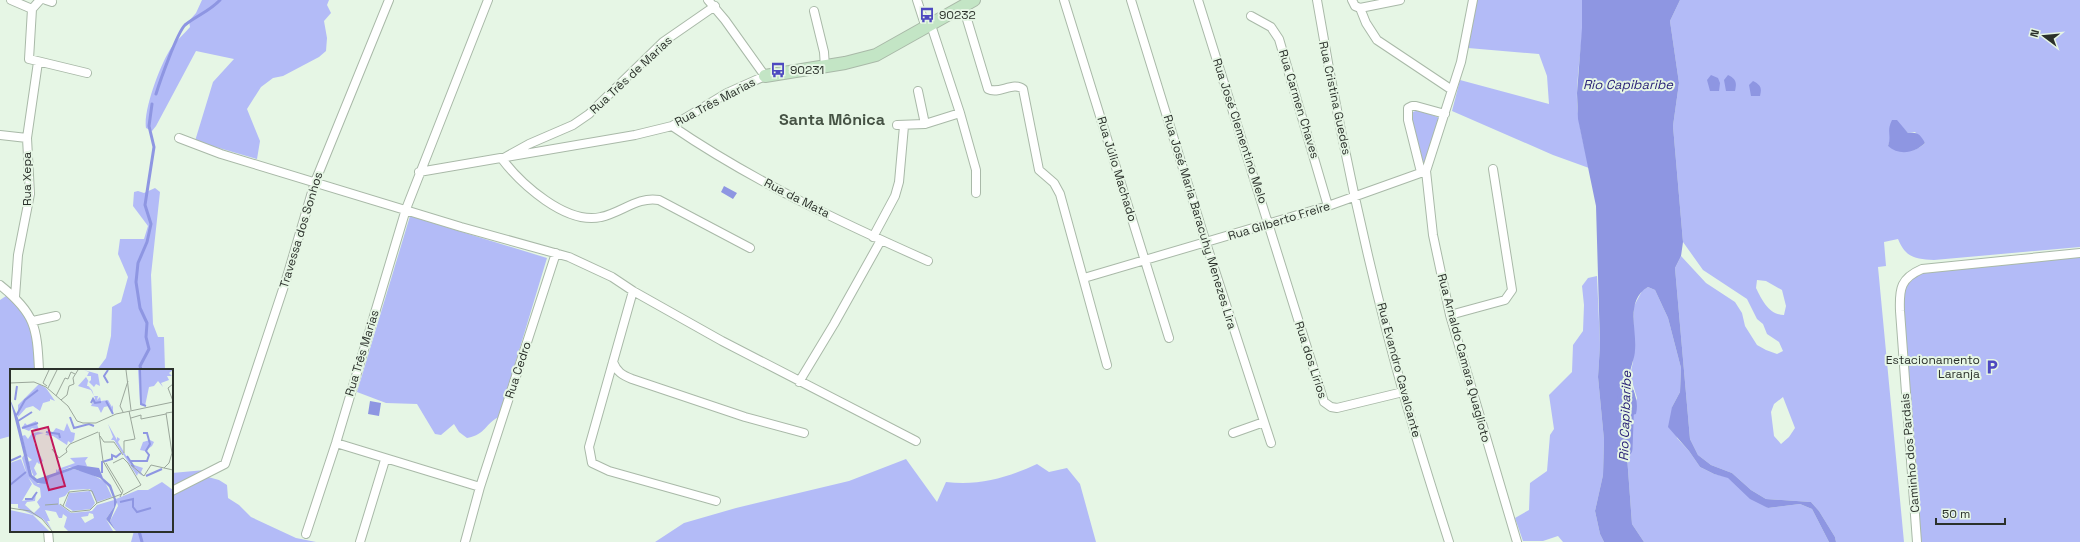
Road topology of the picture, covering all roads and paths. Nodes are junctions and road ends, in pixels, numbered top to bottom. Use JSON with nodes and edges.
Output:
{"nodes":[{"id":1,"x":11,"y":0,"type":"edge"},
{"id":2,"x":40,"y":0,"type":"edge"},
{"id":3,"x":389,"y":0,"type":"edge"},
{"id":4,"x":488,"y":0,"type":"edge"},
{"id":5,"x":708,"y":0,"type":"edge"},
{"id":6,"x":917,"y":0,"type":"edge"},
{"id":7,"x":974,"y":0,"type":"edge"},
{"id":8,"x":1064,"y":0,"type":"edge"},
{"id":9,"x":1131,"y":0,"type":"edge"},
{"id":10,"x":1198,"y":0,"type":"edge"},
{"id":11,"x":1316,"y":0,"type":"edge"},
{"id":12,"x":1352,"y":0,"type":"edge"},
{"id":13,"x":1400,"y":0,"type":"edge"},
{"id":14,"x":1473,"y":0,"type":"edge"},
{"id":15,"x":714,"y":6,"type":"junction"},
{"id":16,"x":962,"y":6,"type":"junction"},
{"id":17,"x":1360,"y":8,"type":"junction"},
{"id":18,"x":32,"y":9,"type":"junction"},
{"id":19,"x":814,"y":11,"type":"dead end"},
{"id":20,"x":1251,"y":16,"type":"dead end"},
{"id":21,"x":928,"y":27,"type":"junction"},
{"id":22,"x":35,"y":61,"type":"junction"},
{"id":23,"x":824,"y":67,"type":"junction"},
{"id":24,"x":87,"y":73,"type":"dead end"},
{"id":25,"x":765,"y":76,"type":"junction"},
{"id":26,"x":1452,"y":90,"type":"junction"},
{"id":27,"x":918,"y":91,"type":"dead end"},
{"id":28,"x":960,"y":113,"type":"junction"},
{"id":29,"x":1445,"y":114,"type":"junction"},
{"id":30,"x":925,"y":124,"type":"junction"},
{"id":31,"x":672,"y":126,"type":"junction"},
{"id":32,"x":0,"y":135,"type":"edge"},
{"id":33,"x":27,"y":138,"type":"junction"},
{"id":34,"x":179,"y":138,"type":"dead end"},
{"id":35,"x":502,"y":159,"type":"junction"},
{"id":36,"x":1493,"y":169,"type":"dead end"},
{"id":37,"x":419,"y":172,"type":"junction"},
{"id":38,"x":1423,"y":172,"type":"junction"},
{"id":39,"x":315,"y":182,"type":"junction"},
{"id":40,"x":976,"y":193,"type":"dead end"},
{"id":41,"x":1356,"y":196,"type":"junction"},
{"id":42,"x":1328,"y":206,"type":"junction"},
{"id":43,"x":406,"y":209,"type":"junction"},
{"id":44,"x":1269,"y":223,"type":"junction"},
{"id":45,"x":877,"y":238,"type":"junction"},
{"id":46,"x":1206,"y":243,"type":"junction"},
{"id":47,"x":750,"y":248,"type":"dead end"},
{"id":48,"x":556,"y":252,"type":"junction"},
{"id":49,"x":2080,"y":253,"type":"edge"},
{"id":50,"x":1145,"y":260,"type":"junction"},
{"id":51,"x":928,"y":261,"type":"dead end"},
{"id":52,"x":1084,"y":278,"type":"junction"},
{"id":53,"x":0,"y":285,"type":"edge"},
{"id":54,"x":633,"y":291,"type":"junction"},
{"id":55,"x":15,"y":297,"type":"junction"},
{"id":56,"x":1295,"y":307,"type":"joint"},
{"id":57,"x":1450,"y":315,"type":"junction"},
{"id":58,"x":56,"y":316,"type":"dead end"},
{"id":59,"x":33,"y":321,"type":"junction"},
{"id":60,"x":1169,"y":338,"type":"dead end"},
{"id":61,"x":613,"y":362,"type":"junction"},
{"id":62,"x":1107,"y":365,"type":"dead end"},
{"id":63,"x":39,"y":369,"type":"edge"},
{"id":64,"x":799,"y":382,"type":"junction"},
{"id":65,"x":1403,"y":392,"type":"junction"},
{"id":66,"x":1264,"y":422,"type":"junction"},
{"id":67,"x":804,"y":433,"type":"dead end"},
{"id":68,"x":1233,"y":433,"type":"dead end"},
{"id":69,"x":916,"y":441,"type":"dead end"},
{"id":70,"x":336,"y":443,"type":"junction"},
{"id":71,"x":1271,"y":443,"type":"dead end"},
{"id":72,"x":385,"y":460,"type":"junction"},
{"id":73,"x":480,"y":487,"type":"junction"},
{"id":74,"x":173,"y":490,"type":"edge"},
{"id":75,"x":716,"y":501,"type":"dead end"},
{"id":76,"x":48,"y":532,"type":"edge"},
{"id":77,"x":306,"y":534,"type":"dead end"},
{"id":78,"x":49,"y":542,"type":"edge"},
{"id":79,"x":360,"y":542,"type":"edge"},
{"id":80,"x":465,"y":542,"type":"edge"},
{"id":81,"x":1449,"y":542,"type":"edge"},
{"id":82,"x":1517,"y":542,"type":"edge"},
{"id":83,"x":1916,"y":542,"type":"edge"}],
"edges":[{"from":1,"to":18,"type":"street"},
{"from":2,"to":18,"type":"street"},
{"from":3,"to":39,"type":"street","name":"Travessa dos Sonhos"},
{"from":4,"to":37,"type":"street","name":"Rua Três Marias"},
{"from":5,"to":15,"type":"street"},
{"from":6,"to":21,"type":"street"},
{"from":7,"to":16,"type":"street","name":"Rua Três Marias"},
{"from":8,"to":50,"type":"street","name":"Rua Júlio Machado"},
{"from":9,"to":46,"type":"street","name":"Rua José Maria Baracuhy Menezes Lira"},
{"from":10,"to":44,"type":"street","name":"Rua José Clementino Melo"},
{"from":11,"to":41,"type":"street","name":"Rua Cristina Guedes"},
{"from":12,"to":17,"type":"street"},
{"from":13,"to":17,"type":"street"},
{"from":14,"to":26,"type":"street"},
{"from":15,"to":25,"type":"street"},
{"from":15,"to":35,"type":"street","name":"Rua Três de Marias"},
{"from":16,"to":21,"type":"street","name":"Rua Três Marias"},
{"from":16,"to":52,"type":"street"},
{"from":17,"to":26,"type":"street"},
{"from":18,"to":22,"type":"street","name":"Rua Xepa"},
{"from":19,"to":23,"type":"street"},
{"from":20,"to":42,"type":"street","name":"Rua Carmen Chaves"},
{"from":21,"to":23,"type":"street","name":"Rua Três Marias"},
{"from":21,"to":28,"type":"street"},
{"from":22,"to":24,"type":"street"},
{"from":22,"to":33,"type":"street","name":"Rua Xepa"},
{"from":23,"to":25,"type":"street","name":"Rua Três Marias"},
{"from":25,"to":31,"type":"street","name":"Rua Três Marias"},
{"from":26,"to":29,"type":"street"},
{"from":27,"to":30,"type":"street"},
{"from":28,"to":30,"type":"street"},
{"from":28,"to":40,"type":"street"},
{"from":29,"to":38,"type":"street"},
{"from":29,"to":38,"type":"street","name":"Rua Arnaldo Camara Quaglioto"},
{"from":30,"to":45,"type":"street"},
{"from":31,"to":35,"type":"street","name":"Rua Três Marias"},
{"from":31,"to":45,"type":"street","name":"Rua da Mata"},
{"from":32,"to":33,"type":"street"},
{"from":33,"to":55,"type":"street","name":"Rua Xepa"},
{"from":34,"to":39,"type":"street"},
{"from":35,"to":37,"type":"street","name":"Rua Três Marias"},
{"from":35,"to":47,"type":"street"},
{"from":36,"to":57,"type":"street"},
{"from":37,"to":43,"type":"street","name":"Rua Três Marias"},
{"from":38,"to":41,"type":"street","name":"Rua Gilberto Freire"},
{"from":38,"to":57,"type":"street","name":"Rua Arnaldo Camara Quaglioto"},
{"from":39,"to":43,"type":"street"},
{"from":39,"to":74,"type":"street","name":"Travessa dos Sonhos"},
{"from":41,"to":42,"type":"street","name":"Rua Gilberto Freire"},
{"from":41,"to":65,"type":"street","name":"Rua Evandro Cavalcante"},
{"from":42,"to":44,"type":"street","name":"Rua Gilberto Freire"},
{"from":43,"to":48,"type":"street"},
{"from":43,"to":70,"type":"street","name":"Rua Três Marias"},
{"from":44,"to":46,"type":"street","name":"Rua Gilberto Freire"},
{"from":44,"to":56,"type":"street","name":"Rua José Clementino Melo"},
{"from":45,"to":51,"type":"street","name":"Rua da Mata"},
{"from":45,"to":64,"type":"street"},
{"from":46,"to":50,"type":"street","name":"Rua Gilberto Freire"},
{"from":46,"to":66,"type":"street","name":"Rua José Maria Baracuhy Menezes Lira"},
{"from":48,"to":54,"type":"street"},
{"from":48,"to":73,"type":"street","name":"Rua Cedro"},
{"from":49,"to":83,"type":"street","name":"Caminho dos Pardais"},
{"from":50,"to":52,"type":"street","name":"Rua Gilberto Freire"},
{"from":50,"to":60,"type":"street","name":"Rua Júlio Machado"},
{"from":52,"to":62,"type":"street"},
{"from":53,"to":55,"type":"street"},
{"from":54,"to":61,"type":"street"},
{"from":54,"to":64,"type":"street"},
{"from":55,"to":59,"type":"street"},
{"from":56,"to":65,"type":"street","name":"Rua dos Lírios"},
{"from":57,"to":82,"type":"street","name":"Rua Arnaldo Camara Quaglioto"},
{"from":58,"to":59,"type":"street"},
{"from":59,"to":63,"type":"street"},
{"from":61,"to":67,"type":"street"},
{"from":61,"to":75,"type":"street"},
{"from":64,"to":69,"type":"street"},
{"from":65,"to":81,"type":"street","name":"Rua Evandro Cavalcante"},
{"from":66,"to":68,"type":"street"},
{"from":66,"to":71,"type":"street","name":"Rua José Maria Baracuhy Menezes Lira"},
{"from":70,"to":72,"type":"street"},
{"from":70,"to":77,"type":"street","name":"Rua Três Marias"},
{"from":72,"to":73,"type":"street"},
{"from":72,"to":79,"type":"street"},
{"from":73,"to":80,"type":"street","name":"Rua Cedro"},
{"from":76,"to":78,"type":"street"}]}
